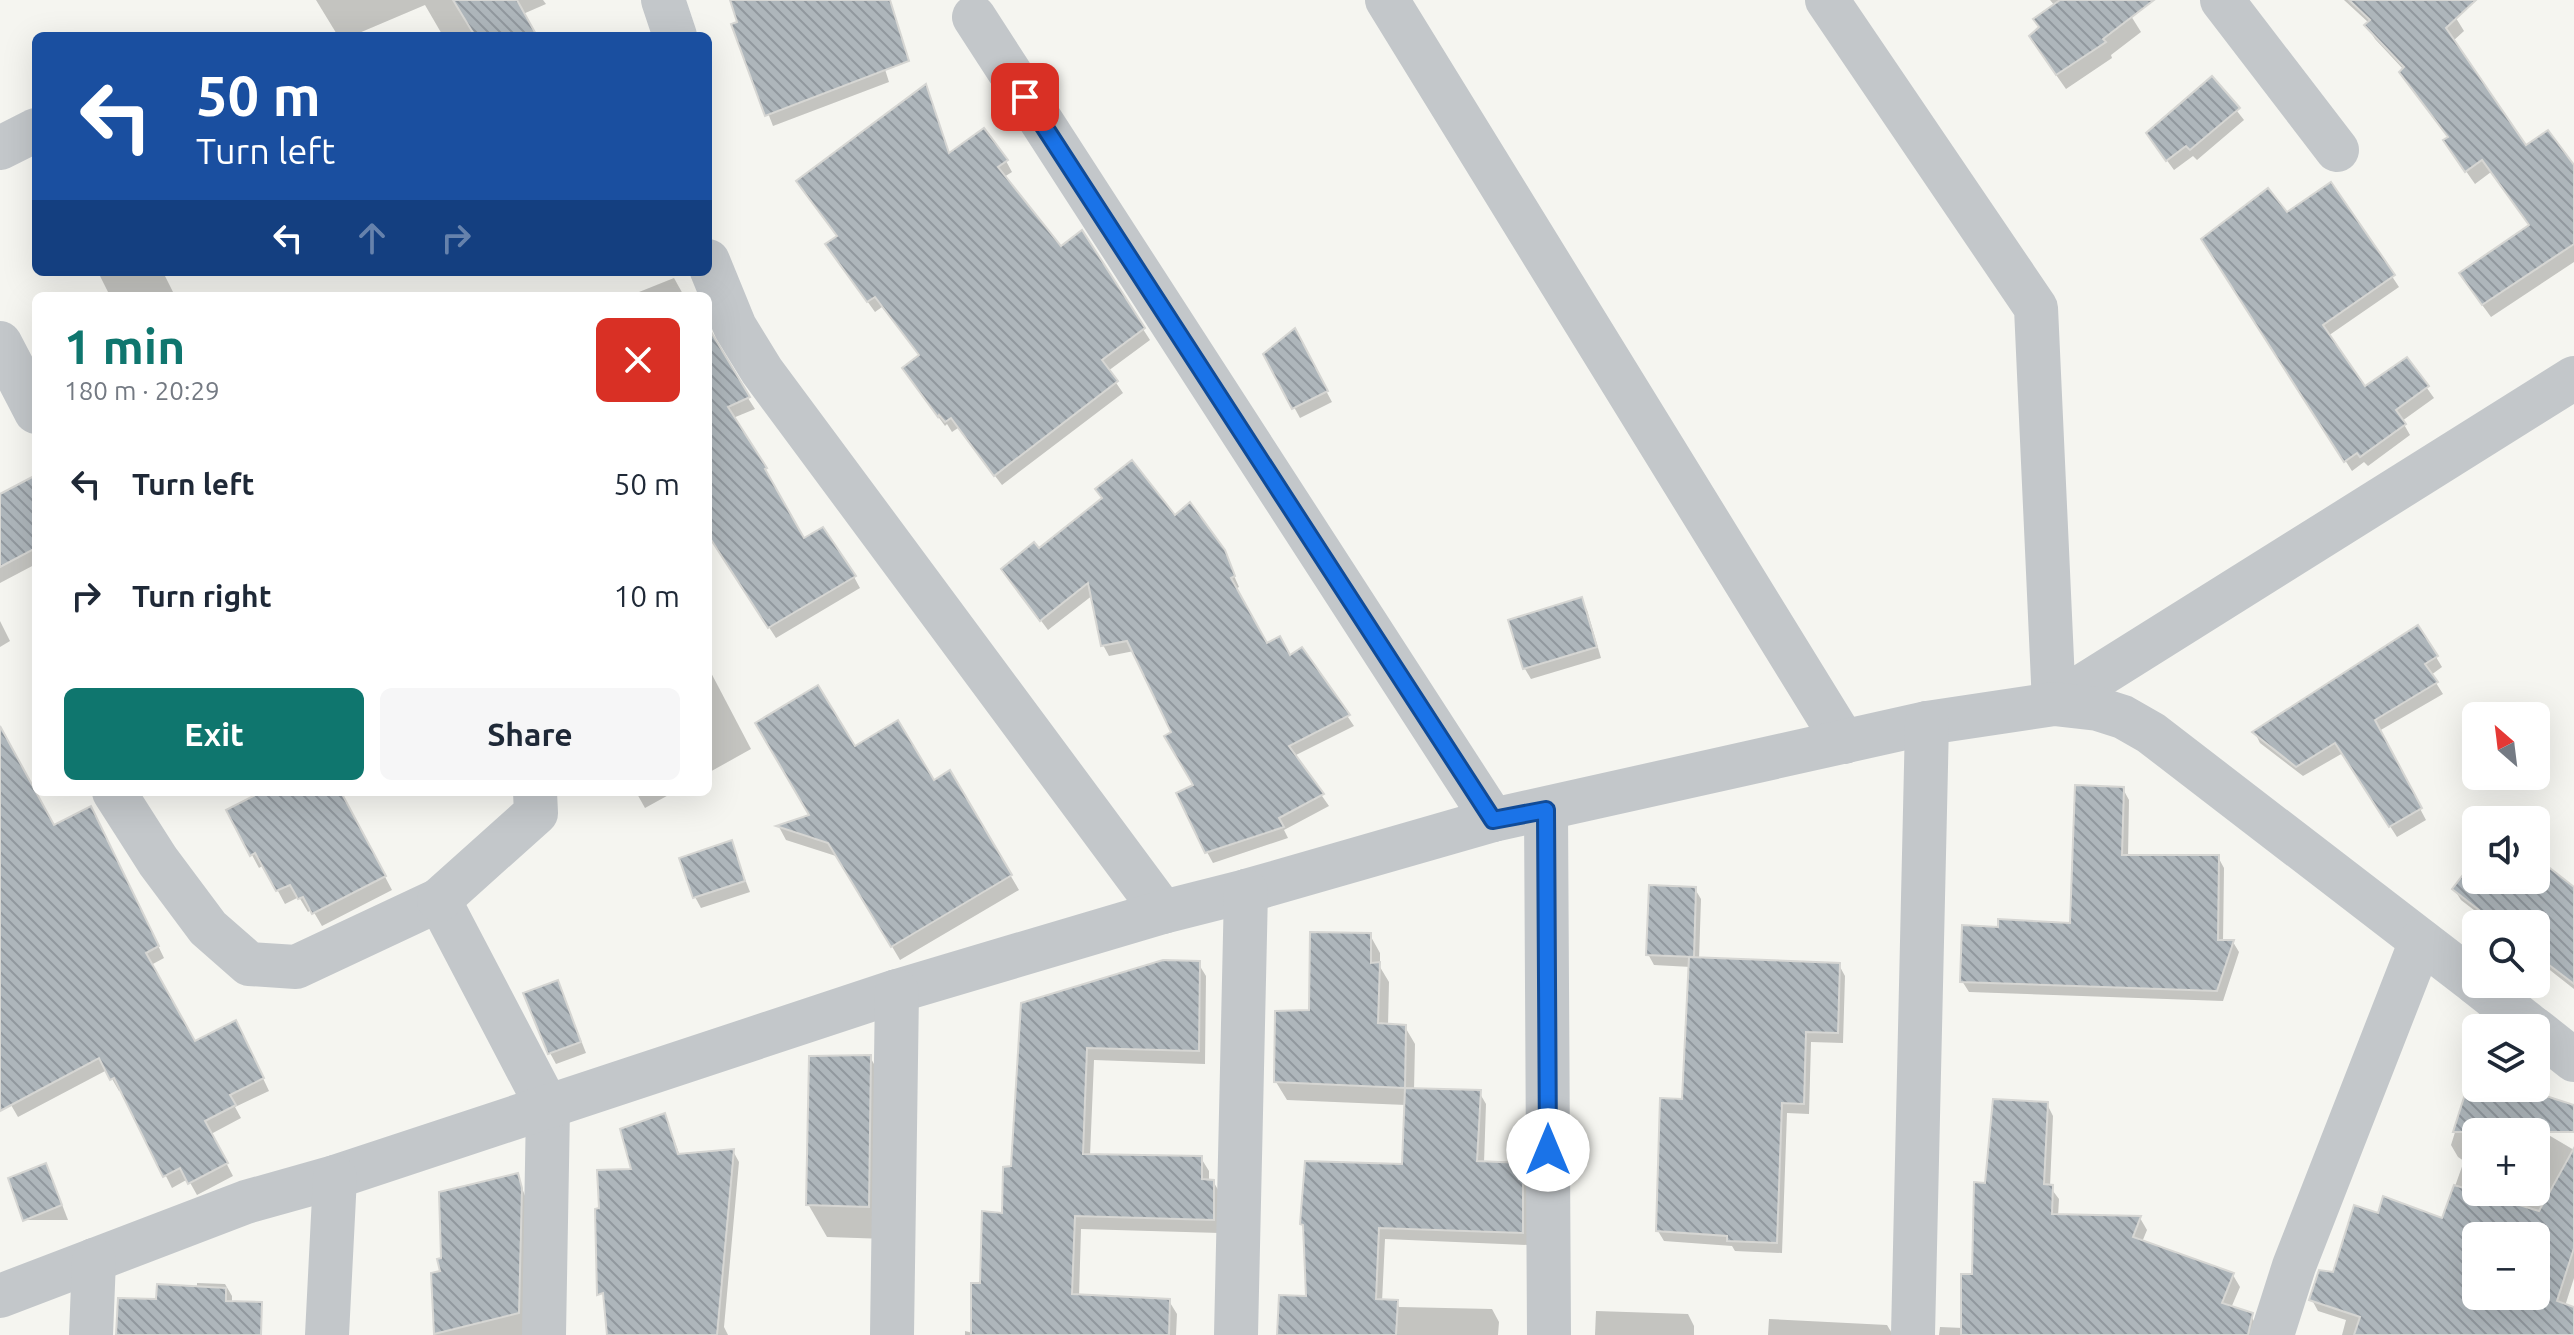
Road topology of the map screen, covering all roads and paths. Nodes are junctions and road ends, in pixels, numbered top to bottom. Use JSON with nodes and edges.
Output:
{"nodes":[{"id":1,"x":663,"y":0,"type":"edge"},
{"id":2,"x":1387,"y":0,"type":"edge"},
{"id":3,"x":1827,"y":0,"type":"edge"},
{"id":4,"x":2222,"y":0,"type":"edge"},
{"id":5,"x":974,"y":17,"type":"dead end"},
{"id":6,"x":674,"y":32,"type":"edge"},
{"id":7,"x":32,"y":132,"type":"edge"},
{"id":8,"x":0,"y":148,"type":"edge"},
{"id":9,"x":2337,"y":150,"type":"dead end"},
{"id":10,"x":712,"y":271,"type":"edge"},
{"id":11,"x":0,"y":343,"type":"edge"},
{"id":12,"x":2574,"y":378,"type":"edge"},
{"id":13,"x":32,"y":404,"type":"edge"},
{"id":14,"x":2054,"y":704,"type":"junction"},
{"id":15,"x":1927,"y":723,"type":"junction"},
{"id":16,"x":1844,"y":742,"type":"junction"},
{"id":17,"x":117,"y":796,"type":"edge"},
{"id":18,"x":535,"y":796,"type":"edge"},
{"id":19,"x":1546,"y":810,"type":"junction"},
{"id":20,"x":1493,"y":820,"type":"junction"},
{"id":21,"x":1246,"y":891,"type":"junction"},
{"id":22,"x":439,"y":900,"type":"junction"},
{"id":23,"x":1163,"y":912,"type":"junction"},
{"id":24,"x":2421,"y":941,"type":"junction"},
{"id":25,"x":2462,"y":973,"type":"edge"},
{"id":26,"x":897,"y":991,"type":"junction"},
{"id":27,"x":2494,"y":998,"type":"edge"},
{"id":28,"x":2515,"y":1014,"type":"edge"},
{"id":29,"x":2550,"y":1041,"type":"edge"},
{"id":30,"x":2574,"y":1060,"type":"edge"},
{"id":31,"x":548,"y":1108,"type":"junction"},
{"id":32,"x":335,"y":1177,"type":"junction"},
{"id":33,"x":94,"y":1260,"type":"junction"},
{"id":34,"x":0,"y":1296,"type":"edge"},
{"id":35,"x":91,"y":1335,"type":"edge"},
{"id":36,"x":327,"y":1335,"type":"edge"},
{"id":37,"x":544,"y":1335,"type":"edge"},
{"id":38,"x":892,"y":1335,"type":"edge"},
{"id":39,"x":1236,"y":1335,"type":"edge"},
{"id":40,"x":1549,"y":1335,"type":"edge"},
{"id":41,"x":1913,"y":1335,"type":"edge"},
{"id":42,"x":2272,"y":1335,"type":"edge"}],
"edges":[{"from":1,"to":6,"type":"street"},
{"from":2,"to":16,"type":"street"},
{"from":3,"to":14,"type":"street"},
{"from":4,"to":9,"type":"street"},
{"from":5,"to":20,"type":"street"},
{"from":7,"to":8,"type":"street"},
{"from":10,"to":23,"type":"street"},
{"from":11,"to":13,"type":"street"},
{"from":12,"to":14,"type":"street"},
{"from":14,"to":15,"type":"street"},
{"from":14,"to":24,"type":"street"},
{"from":15,"to":16,"type":"street"},
{"from":15,"to":41,"type":"street"},
{"from":16,"to":19,"type":"street"},
{"from":17,"to":22,"type":"street"},
{"from":18,"to":22,"type":"street"},
{"from":19,"to":20,"type":"street"},
{"from":19,"to":40,"type":"street"},
{"from":20,"to":21,"type":"street"},
{"from":21,"to":23,"type":"street"},
{"from":21,"to":39,"type":"street"},
{"from":22,"to":31,"type":"street"},
{"from":23,"to":26,"type":"street"},
{"from":24,"to":25,"type":"street"},
{"from":24,"to":42,"type":"street"},
{"from":26,"to":31,"type":"street"},
{"from":26,"to":38,"type":"street"},
{"from":27,"to":28,"type":"street"},
{"from":29,"to":30,"type":"street"},
{"from":31,"to":32,"type":"street"},
{"from":31,"to":37,"type":"street"},
{"from":32,"to":33,"type":"street"},
{"from":32,"to":36,"type":"street"},
{"from":33,"to":34,"type":"street"},
{"from":33,"to":35,"type":"street"}]}
